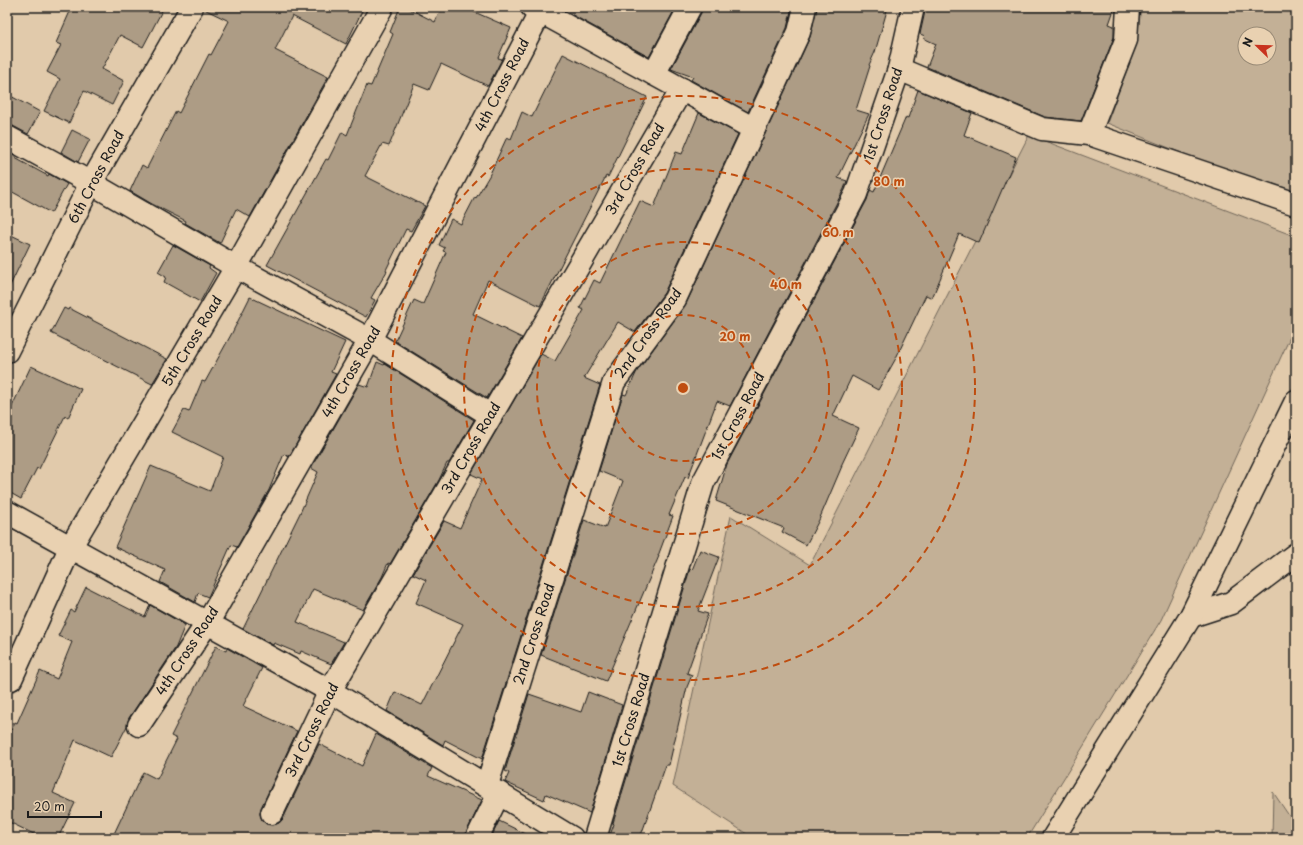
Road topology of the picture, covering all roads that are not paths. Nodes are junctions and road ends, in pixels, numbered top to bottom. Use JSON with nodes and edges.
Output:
{"nodes":[{"id":1,"x":192,"y":7,"type":"edge"},
{"id":2,"x":382,"y":7,"type":"edge"},
{"id":3,"x":690,"y":7,"type":"edge"},
{"id":4,"x":805,"y":7,"type":"edge"},
{"id":5,"x":913,"y":7,"type":"edge"},
{"id":6,"x":1128,"y":7,"type":"edge"},
{"id":7,"x":538,"y":9,"type":"edge"},
{"id":8,"x":899,"y":69,"type":"junction"},
{"id":9,"x":654,"y":74,"type":"junction"},
{"id":10,"x":682,"y":89,"type":"junction"},
{"id":11,"x":754,"y":129,"type":"junction"},
{"id":12,"x":1089,"y":134,"type":"junction"},
{"id":13,"x":7,"y":137,"type":"edge"},
{"id":14,"x":91,"y":183,"type":"junction"},
{"id":15,"x":1296,"y":204,"type":"edge"},
{"id":16,"x":236,"y":267,"type":"junction"},
{"id":17,"x":370,"y":340,"type":"junction"},
{"id":18,"x":7,"y":351,"type":"edge"},
{"id":19,"x":1296,"y":401,"type":"edge"},
{"id":20,"x":490,"y":416,"type":"junction"},
{"id":21,"x":7,"y":512,"type":"edge"},
{"id":22,"x":70,"y":548,"type":"junction"},
{"id":23,"x":1296,"y":554,"type":"edge"},
{"id":24,"x":1191,"y":616,"type":"junction"},
{"id":25,"x":208,"y":622,"type":"junction"},
{"id":26,"x":12,"y":679,"type":"dead end"},
{"id":27,"x":330,"y":691,"type":"junction"},
{"id":28,"x":139,"y":725,"type":"dead end"},
{"id":29,"x":493,"y":789,"type":"junction"},
{"id":30,"x":272,"y":813,"type":"dead end"},
{"id":31,"x":477,"y":838,"type":"edge"},
{"id":32,"x":572,"y":838,"type":"edge"},
{"id":33,"x":595,"y":838,"type":"edge"},
{"id":34,"x":1053,"y":838,"type":"edge"}],
"edges":[{"from":1,"to":14,"type":"street","name":"6th Cross Road"},
{"from":2,"to":16,"type":"street","name":"5th Cross Road"},
{"from":3,"to":9,"type":"street"},
{"from":4,"to":11,"type":"street","name":"2nd Cross Road"},
{"from":5,"to":8,"type":"street","name":"1st Cross Road"},
{"from":6,"to":12,"type":"street"},
{"from":7,"to":9,"type":"street"},
{"from":7,"to":17,"type":"street","name":"4th Cross Road"},
{"from":8,"to":12,"type":"street"},
{"from":8,"to":33,"type":"street","name":"1st Cross Road"},
{"from":9,"to":10,"type":"street"},
{"from":10,"to":11,"type":"street"},
{"from":10,"to":20,"type":"street","name":"3rd Cross Road"},
{"from":11,"to":29,"type":"street","name":"2nd Cross Road"},
{"from":12,"to":15,"type":"street"},
{"from":13,"to":14,"type":"street"},
{"from":14,"to":16,"type":"street"},
{"from":14,"to":18,"type":"street","name":"6th Cross Road"},
{"from":16,"to":17,"type":"street"},
{"from":16,"to":22,"type":"street","name":"5th Cross Road"},
{"from":17,"to":20,"type":"street"},
{"from":17,"to":25,"type":"street","name":"4th Cross Road"},
{"from":19,"to":24,"type":"street"},
{"from":20,"to":27,"type":"street","name":"3rd Cross Road"},
{"from":21,"to":22,"type":"street"},
{"from":22,"to":25,"type":"street"},
{"from":22,"to":26,"type":"street","name":"5th Cross Road"},
{"from":23,"to":24,"type":"street"},
{"from":24,"to":34,"type":"street"},
{"from":25,"to":27,"type":"street"},
{"from":25,"to":28,"type":"street","name":"4th Cross Road"},
{"from":27,"to":29,"type":"street"},
{"from":27,"to":30,"type":"street","name":"3rd Cross Road"},
{"from":29,"to":31,"type":"street","name":"2nd Cross Road"},
{"from":29,"to":32,"type":"street"}]}
